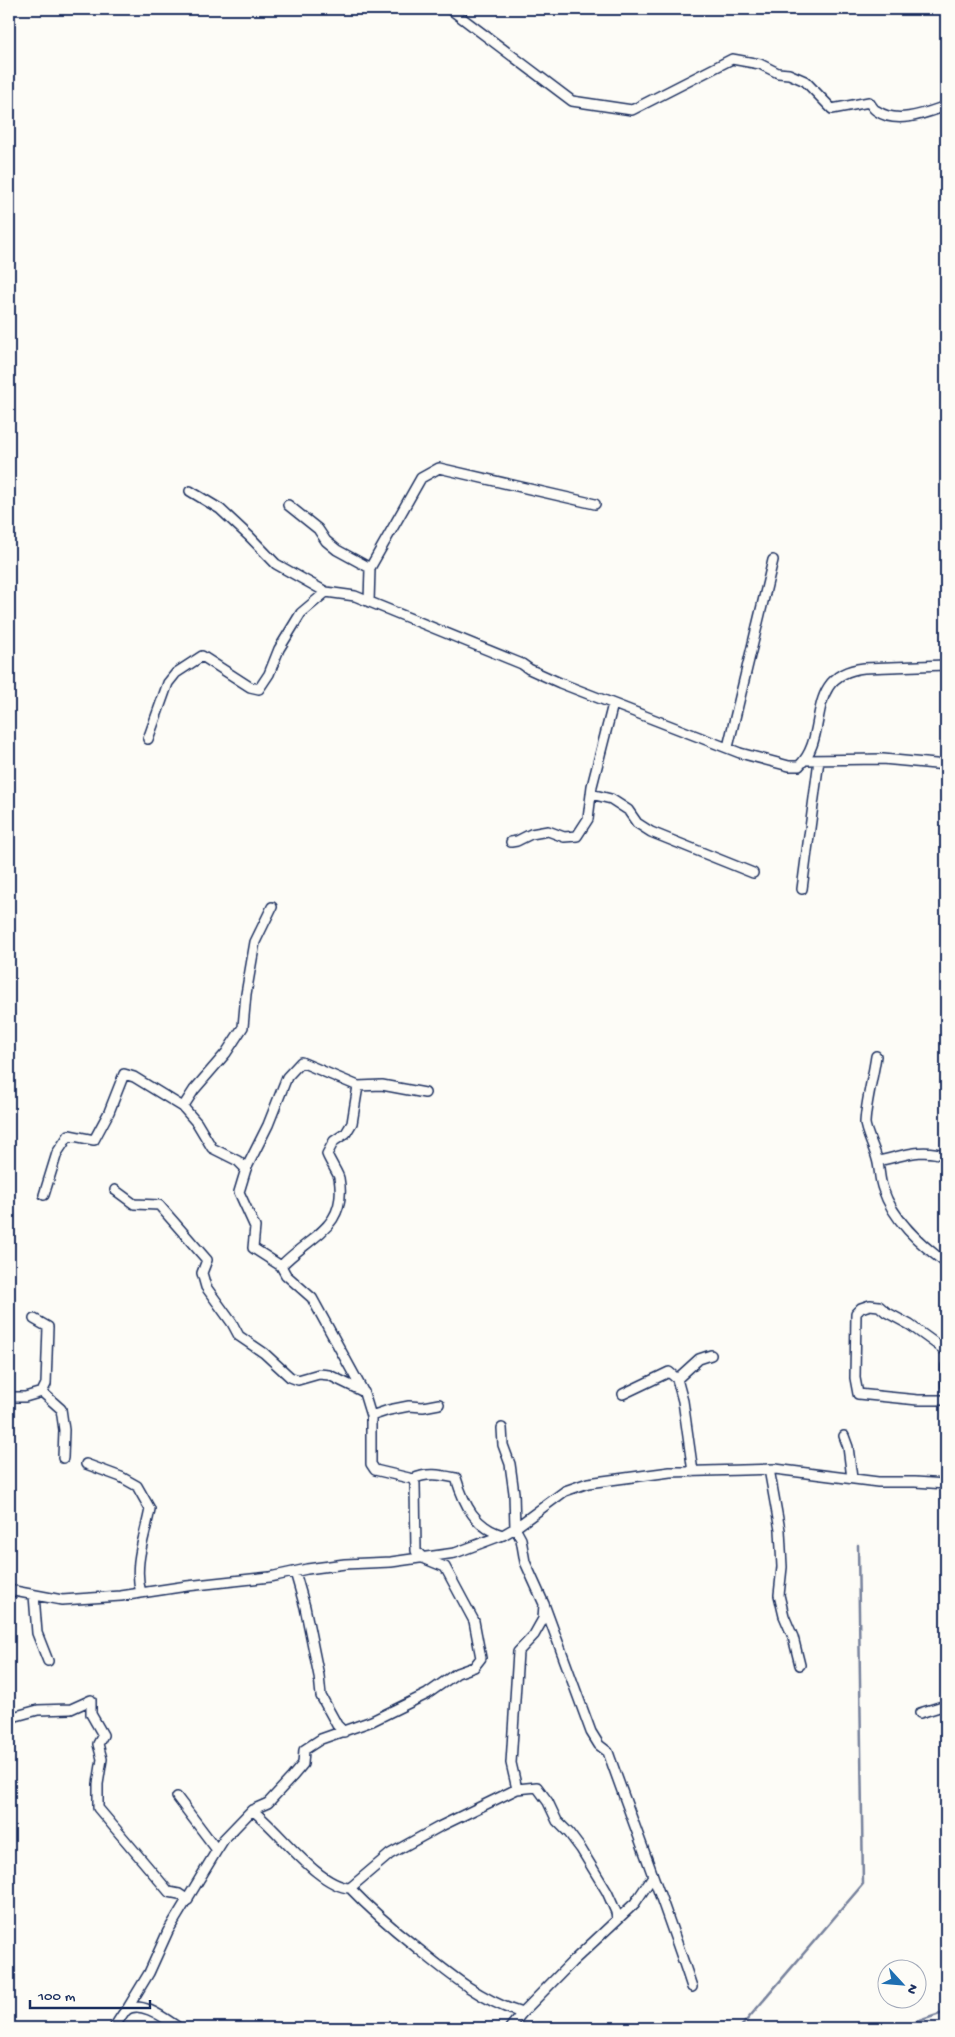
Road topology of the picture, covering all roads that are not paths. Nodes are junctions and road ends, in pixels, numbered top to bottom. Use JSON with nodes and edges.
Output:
{"nodes":[{"id":1,"x":450,"y":9,"type":"edge"},
{"id":2,"x":946,"y":106,"type":"edge"},
{"id":3,"x":190,"y":491,"type":"dead end"},
{"id":4,"x":595,"y":504,"type":"dead end"},
{"id":5,"x":288,"y":505,"type":"dead end"},
{"id":6,"x":773,"y":560,"type":"dead end"},
{"id":7,"x":370,"y":568,"type":"junction"},
{"id":8,"x":326,"y":592,"type":"junction"},
{"id":9,"x":369,"y":602,"type":"junction"},
{"id":10,"x":946,"y":665,"type":"edge"},
{"id":11,"x":613,"y":704,"type":"junction"},
{"id":12,"x":148,"y":739,"type":"dead end"},
{"id":13,"x":728,"y":748,"type":"junction"},
{"id":14,"x":806,"y":760,"type":"junction"},
{"id":15,"x":819,"y":760,"type":"junction"},
{"id":16,"x":946,"y":765,"type":"edge"},
{"id":17,"x":591,"y":794,"type":"junction"},
{"id":18,"x":511,"y":842,"type":"dead end"},
{"id":19,"x":753,"y":873,"type":"dead end"},
{"id":20,"x":802,"y":889,"type":"dead end"},
{"id":21,"x":272,"y":907,"type":"dead end"},
{"id":22,"x":876,"y":1056,"type":"dead end"},
{"id":23,"x":358,"y":1086,"type":"junction"},
{"id":24,"x":424,"y":1094,"type":"dead end"},
{"id":25,"x":183,"y":1107,"type":"junction"},
{"id":26,"x":946,"y":1156,"type":"edge"},
{"id":27,"x":878,"y":1161,"type":"junction"},
{"id":28,"x":246,"y":1169,"type":"junction"},
{"id":29,"x":115,"y":1190,"type":"dead end"},
{"id":30,"x":44,"y":1195,"type":"dead end"},
{"id":31,"x":946,"y":1262,"type":"edge"},
{"id":32,"x":281,"y":1266,"type":"junction"},
{"id":33,"x":34,"y":1318,"type":"dead end"},
{"id":34,"x":946,"y":1351,"type":"edge"},
{"id":35,"x":711,"y":1355,"type":"dead end"},
{"id":36,"x":946,"y":1366,"type":"edge"},
{"id":37,"x":677,"y":1379,"type":"junction"},
{"id":38,"x":946,"y":1386,"type":"edge"},
{"id":39,"x":42,"y":1392,"type":"junction"},
{"id":40,"x":364,"y":1393,"type":"junction"},
{"id":41,"x":623,"y":1394,"type":"dead end"},
{"id":42,"x":9,"y":1397,"type":"edge"},
{"id":43,"x":946,"y":1400,"type":"edge"},
{"id":44,"x":439,"y":1404,"type":"dead end"},
{"id":45,"x":371,"y":1416,"type":"junction"},
{"id":46,"x":502,"y":1428,"type":"dead end"},
{"id":47,"x":844,"y":1436,"type":"dead end"},
{"id":48,"x":63,"y":1458,"type":"dead end"},
{"id":49,"x":86,"y":1464,"type":"dead end"},
{"id":50,"x":769,"y":1470,"type":"junction"},
{"id":51,"x":693,"y":1472,"type":"junction"},
{"id":52,"x":852,"y":1478,"type":"junction"},
{"id":53,"x":413,"y":1479,"type":"junction"},
{"id":54,"x":946,"y":1484,"type":"edge"},
{"id":55,"x":515,"y":1528,"type":"junction"},
{"id":56,"x":503,"y":1535,"type":"junction"},
{"id":57,"x":423,"y":1558,"type":"junction"},
{"id":58,"x":295,"y":1572,"type":"junction"},
{"id":59,"x":9,"y":1590,"type":"edge"},
{"id":60,"x":142,"y":1593,"type":"junction"},
{"id":61,"x":34,"y":1595,"type":"junction"},
{"id":62,"x":544,"y":1604,"type":"junction"},
{"id":63,"x":48,"y":1661,"type":"dead end"},
{"id":64,"x":800,"y":1665,"type":"dead end"},
{"id":65,"x":946,"y":1705,"type":"edge"},
{"id":66,"x":920,"y":1713,"type":"dead end"},
{"id":67,"x":9,"y":1718,"type":"edge"},
{"id":68,"x":344,"y":1732,"type":"junction"},
{"id":69,"x":517,"y":1789,"type":"junction"},
{"id":70,"x":177,"y":1797,"type":"dead end"},
{"id":71,"x":252,"y":1810,"type":"junction"},
{"id":72,"x":217,"y":1850,"type":"junction"},
{"id":73,"x":653,"y":1876,"type":"junction"},
{"id":74,"x":350,"y":1888,"type":"junction"},
{"id":75,"x":188,"y":1900,"type":"junction"},
{"id":76,"x":617,"y":1919,"type":"junction"},
{"id":77,"x":692,"y":1987,"type":"dead end"},
{"id":78,"x":126,"y":2011,"type":"junction"},
{"id":79,"x":522,"y":2013,"type":"junction"},
{"id":80,"x":114,"y":2028,"type":"edge"},
{"id":81,"x":179,"y":2028,"type":"edge"},
{"id":82,"x":510,"y":2028,"type":"edge"}],
"edges":[{"from":1,"to":2,"type":"street"},
{"from":3,"to":8,"type":"street"},
{"from":4,"to":7,"type":"street"},
{"from":5,"to":7,"type":"street"},
{"from":6,"to":13,"type":"street"},
{"from":7,"to":9,"type":"street"},
{"from":8,"to":9,"type":"street"},
{"from":8,"to":12,"type":"street"},
{"from":9,"to":11,"type":"street"},
{"from":10,"to":14,"type":"street"},
{"from":11,"to":13,"type":"street"},
{"from":11,"to":17,"type":"street"},
{"from":13,"to":14,"type":"street"},
{"from":14,"to":15,"type":"street"},
{"from":15,"to":16,"type":"street"},
{"from":15,"to":20,"type":"street"},
{"from":17,"to":18,"type":"street"},
{"from":17,"to":19,"type":"street"},
{"from":21,"to":25,"type":"street"},
{"from":22,"to":27,"type":"street"},
{"from":23,"to":24,"type":"street"},
{"from":23,"to":28,"type":"street"},
{"from":23,"to":32,"type":"street"},
{"from":25,"to":28,"type":"street"},
{"from":25,"to":30,"type":"street"},
{"from":26,"to":27,"type":"street"},
{"from":27,"to":31,"type":"street"},
{"from":28,"to":32,"type":"street"},
{"from":29,"to":40,"type":"street"},
{"from":32,"to":40,"type":"street"},
{"from":33,"to":39,"type":"street"},
{"from":34,"to":43,"type":"street"},
{"from":35,"to":37,"type":"street"},
{"from":36,"to":38,"type":"street"},
{"from":37,"to":41,"type":"street"},
{"from":37,"to":51,"type":"street"},
{"from":39,"to":42,"type":"street"},
{"from":39,"to":48,"type":"street"},
{"from":40,"to":45,"type":"street"},
{"from":44,"to":45,"type":"street"},
{"from":45,"to":53,"type":"street"},
{"from":46,"to":55,"type":"street"},
{"from":47,"to":52,"type":"street"},
{"from":49,"to":60,"type":"street"},
{"from":50,"to":51,"type":"street"},
{"from":50,"to":52,"type":"street"},
{"from":50,"to":64,"type":"street"},
{"from":51,"to":55,"type":"street"},
{"from":52,"to":54,"type":"street"},
{"from":53,"to":56,"type":"street"},
{"from":53,"to":57,"type":"street"},
{"from":55,"to":56,"type":"street"},
{"from":55,"to":62,"type":"street"},
{"from":56,"to":57,"type":"street"},
{"from":57,"to":58,"type":"street"},
{"from":57,"to":68,"type":"street"},
{"from":58,"to":60,"type":"street"},
{"from":58,"to":68,"type":"street"},
{"from":59,"to":61,"type":"street"},
{"from":60,"to":61,"type":"street"},
{"from":61,"to":63,"type":"street"},
{"from":62,"to":69,"type":"street"},
{"from":62,"to":73,"type":"street"},
{"from":65,"to":66,"type":"street"},
{"from":67,"to":75,"type":"street"},
{"from":68,"to":71,"type":"street"},
{"from":69,"to":74,"type":"street"},
{"from":69,"to":76,"type":"street"},
{"from":70,"to":72,"type":"street"},
{"from":71,"to":72,"type":"street"},
{"from":71,"to":74,"type":"street"},
{"from":72,"to":75,"type":"street"},
{"from":73,"to":76,"type":"street"},
{"from":73,"to":77,"type":"street"},
{"from":74,"to":79,"type":"street"},
{"from":75,"to":78,"type":"street"},
{"from":76,"to":79,"type":"street"},
{"from":78,"to":80,"type":"street"},
{"from":78,"to":81,"type":"street"},
{"from":79,"to":82,"type":"street"}]}
